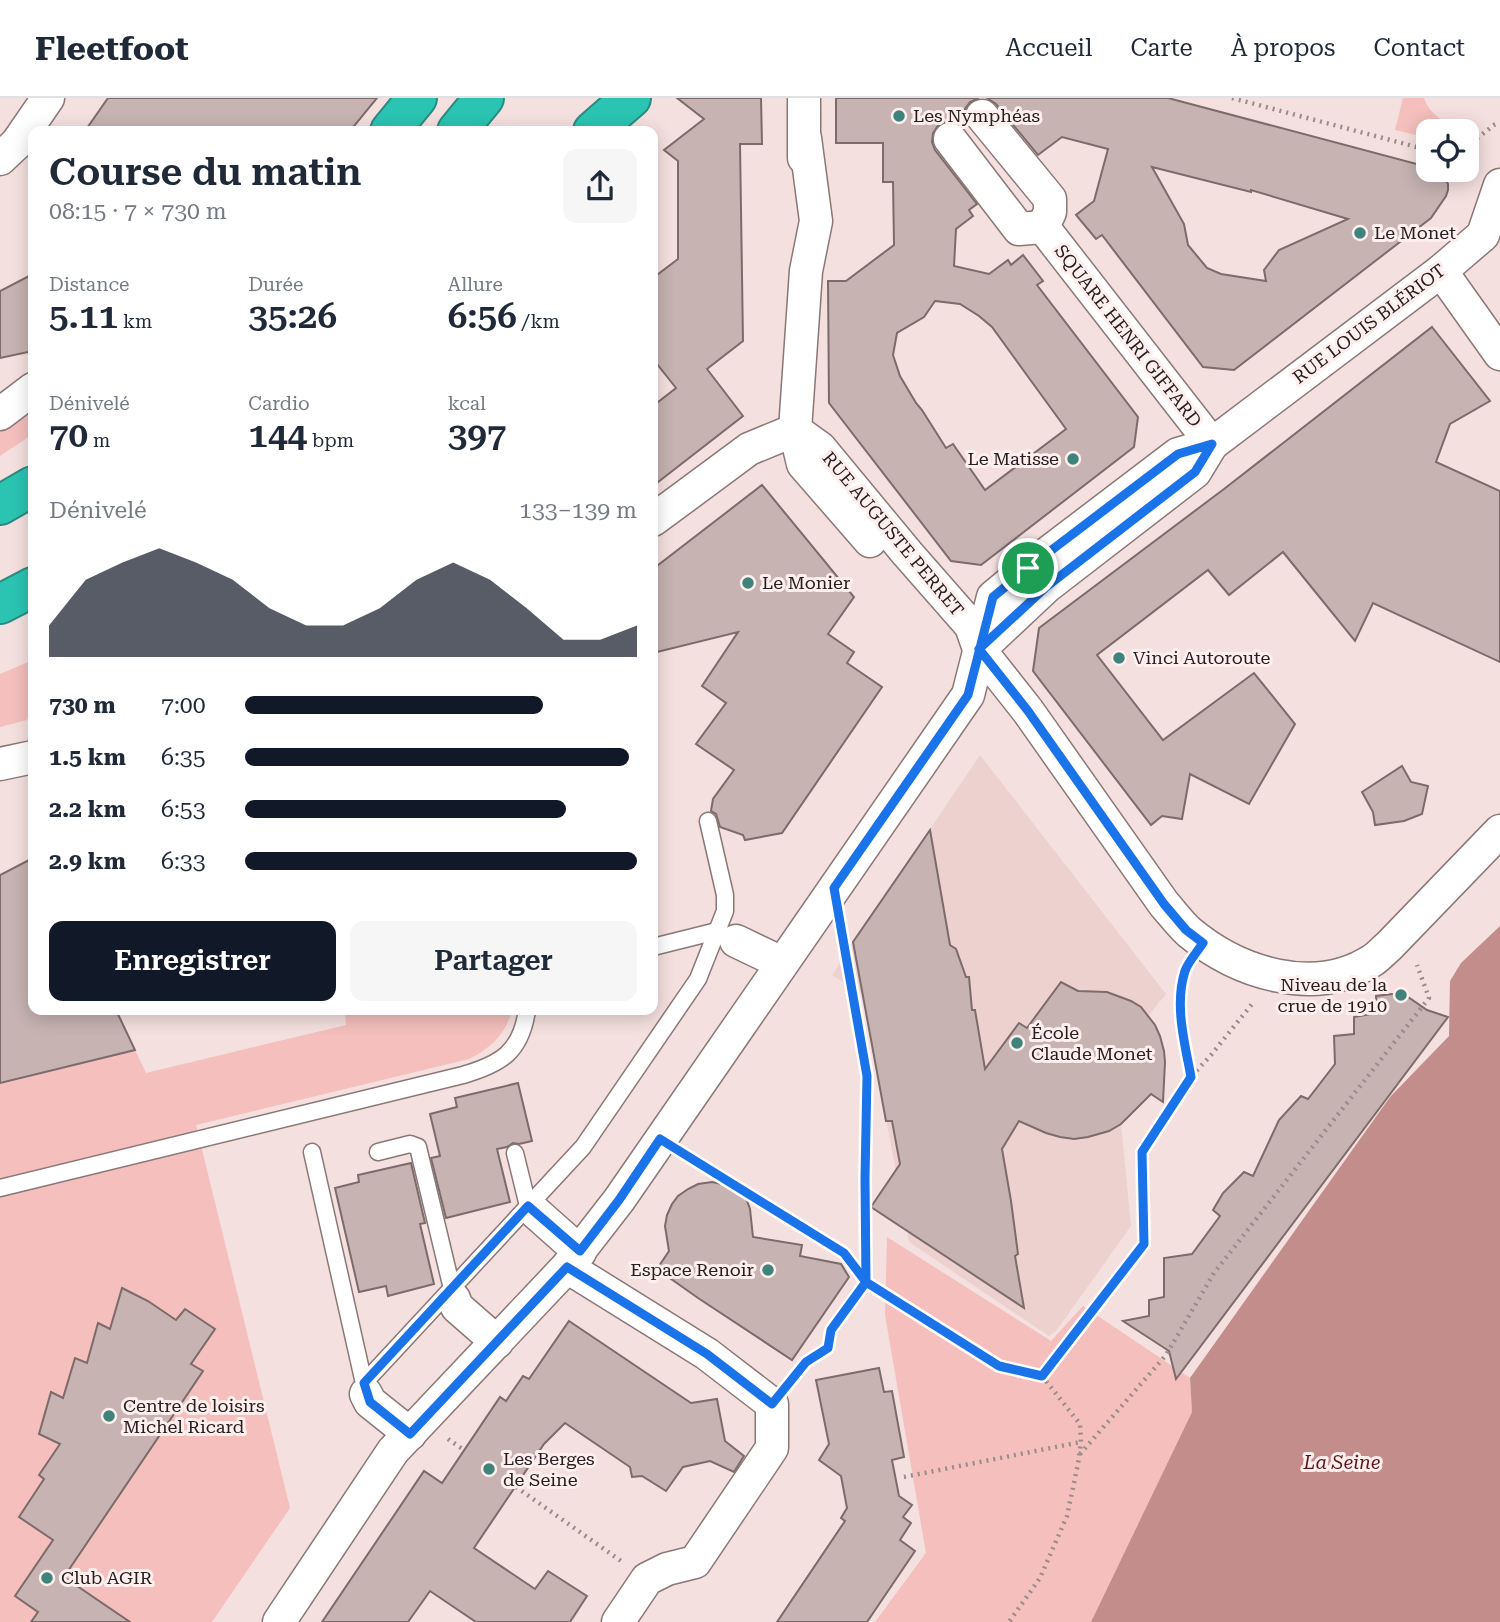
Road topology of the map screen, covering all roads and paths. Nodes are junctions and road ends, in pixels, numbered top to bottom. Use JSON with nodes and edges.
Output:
{"nodes":[{"id":1,"x":48,"y":98,"type":"edge"},
{"id":2,"x":417,"y":98,"type":"edge"},
{"id":3,"x":484,"y":98,"type":"edge"},
{"id":4,"x":596,"y":98,"type":"edge"},
{"id":5,"x":631,"y":98,"type":"edge"},
{"id":6,"x":804,"y":98,"type":"edge"},
{"id":7,"x":1232,"y":98,"type":"edge"},
{"id":8,"x":982,"y":116,"type":"dead end"},
{"id":9,"x":1500,"y":123,"type":"edge"},
{"id":10,"x":29,"y":126,"type":"edge"},
{"id":11,"x":394,"y":126,"type":"edge"},
{"id":12,"x":461,"y":126,"type":"edge"},
{"id":13,"x":574,"y":126,"type":"edge"},
{"id":14,"x":599,"y":126,"type":"edge"},
{"id":15,"x":28,"y":127,"type":"edge"},
{"id":16,"x":1479,"y":137,"type":"edge"},
{"id":17,"x":950,"y":138,"type":"dead end"},
{"id":18,"x":1416,"y":147,"type":"edge"},
{"id":19,"x":0,"y":159,"type":"edge"},
{"id":20,"x":1500,"y":185,"type":"edge"},
{"id":21,"x":1043,"y":227,"type":"junction"},
{"id":22,"x":1441,"y":271,"type":"junction"},
{"id":23,"x":1500,"y":354,"type":"edge"},
{"id":24,"x":28,"y":393,"type":"edge"},
{"id":25,"x":0,"y":414,"type":"edge"},
{"id":26,"x":795,"y":430,"type":"junction"},
{"id":27,"x":1212,"y":444,"type":"junction"},
{"id":28,"x":28,"y":489,"type":"edge"},
{"id":29,"x":0,"y":505,"type":"edge"},
{"id":30,"x":658,"y":516,"type":"edge"},
{"id":31,"x":28,"y":590,"type":"edge"},
{"id":32,"x":0,"y":604,"type":"edge"},
{"id":33,"x":979,"y":649,"type":"junction"},
{"id":34,"x":28,"y":758,"type":"edge"},
{"id":35,"x":0,"y":764,"type":"edge"},
{"id":36,"x":708,"y":821,"type":"dead end"},
{"id":37,"x":1500,"y":831,"type":"edge"},
{"id":38,"x":834,"y":888,"type":"junction"},
{"id":39,"x":726,"y":936,"type":"junction"},
{"id":40,"x":1203,"y":943,"type":"junction"},
{"id":41,"x":658,"y":946,"type":"edge"},
{"id":42,"x":775,"y":960,"type":"junction"},
{"id":43,"x":1416,"y":963,"type":"dead end"},
{"id":44,"x":1259,"y":995,"type":"dead end"},
{"id":45,"x":526,"y":1015,"type":"edge"},
{"id":46,"x":1191,"y":1077,"type":"junction"},
{"id":47,"x":666,"y":1130,"type":"junction"},
{"id":48,"x":312,"y":1152,"type":"dead end"},
{"id":49,"x":377,"y":1152,"type":"dead end"},
{"id":50,"x":514,"y":1153,"type":"dead end"},
{"id":51,"x":0,"y":1188,"type":"edge"},
{"id":52,"x":532,"y":1209,"type":"junction"},
{"id":53,"x":573,"y":1259,"type":"junction"},
{"id":54,"x":866,"y":1282,"type":"junction"},
{"id":55,"x":453,"y":1293,"type":"junction"},
{"id":56,"x":496,"y":1342,"type":"junction"},
{"id":57,"x":1042,"y":1376,"type":"junction"},
{"id":58,"x":365,"y":1388,"type":"junction"},
{"id":59,"x":772,"y":1404,"type":"junction"},
{"id":60,"x":410,"y":1434,"type":"junction"},
{"id":61,"x":1081,"y":1442,"type":"junction"},
{"id":62,"x":1079,"y":1454,"type":"junction"},
{"id":63,"x":904,"y":1477,"type":"dead end"},
{"id":64,"x":516,"y":1487,"type":"dead end"},
{"id":65,"x":647,"y":1580,"type":"junction"},
{"id":66,"x":279,"y":1622,"type":"edge"},
{"id":67,"x":618,"y":1622,"type":"edge"},
{"id":68,"x":1009,"y":1622,"type":"edge"}],
"edges":[{"from":1,"to":10,"type":"street"},
{"from":2,"to":11,"type":"highway"},
{"from":3,"to":12,"type":"highway"},
{"from":4,"to":13,"type":"highway"},
{"from":5,"to":14,"type":"highway"},
{"from":6,"to":26,"type":"street","name":"RUE AUGUSTE PERRET"},
{"from":7,"to":18,"type":"path"},
{"from":8,"to":21,"type":"street","name":"SQUARE HENRI GIFFARD"},
{"from":9,"to":16,"type":"path"},
{"from":15,"to":19,"type":"street"},
{"from":17,"to":21,"type":"street","name":"SQUARE HENRI GIFFARD"},
{"from":20,"to":22,"type":"street","name":"RUE LOUIS BLÉRIOT"},
{"from":21,"to":27,"type":"street","name":"SQUARE HENRI GIFFARD"},
{"from":22,"to":23,"type":"street"},
{"from":22,"to":27,"type":"street","name":"RUE LOUIS BLÉRIOT"},
{"from":24,"to":25,"type":"street"},
{"from":26,"to":30,"type":"street"},
{"from":26,"to":33,"type":"street","name":"RUE AUGUSTE PERRET"},
{"from":27,"to":33,"type":"street","name":"RUE LOUIS BLÉRIOT"},
{"from":28,"to":29,"type":"highway"},
{"from":31,"to":32,"type":"highway"},
{"from":33,"to":38,"type":"street","name":"RUE LOUIS BLÉRIOT"},
{"from":33,"to":40,"type":"street"},
{"from":33,"to":42,"type":"street"},
{"from":34,"to":35,"type":"street"},
{"from":36,"to":39,"type":"lane"},
{"from":37,"to":40,"type":"street"},
{"from":38,"to":42,"type":"street","name":"RUE LOUIS BLÉRIOT"},
{"from":38,"to":54,"type":"path"},
{"from":39,"to":41,"type":"lane"},
{"from":39,"to":42,"type":"street"},
{"from":39,"to":52,"type":"lane"},
{"from":40,"to":46,"type":"path"},
{"from":42,"to":47,"type":"street"},
{"from":43,"to":62,"type":"path"},
{"from":44,"to":46,"type":"path"},
{"from":45,"to":51,"type":"lane"},
{"from":46,"to":57,"type":"path"},
{"from":47,"to":53,"type":"street"},
{"from":47,"to":54,"type":"path"},
{"from":48,"to":58,"type":"lane"},
{"from":49,"to":55,"type":"lane"},
{"from":50,"to":52,"type":"lane"},
{"from":52,"to":53,"type":"street"},
{"from":52,"to":55,"type":"lane"},
{"from":53,"to":56,"type":"street"},
{"from":53,"to":59,"type":"street"},
{"from":54,"to":57,"type":"path"},
{"from":54,"to":59,"type":"path"},
{"from":55,"to":56,"type":"street"},
{"from":55,"to":58,"type":"lane"},
{"from":56,"to":60,"type":"street"},
{"from":57,"to":61,"type":"path"},
{"from":58,"to":60,"type":"street"},
{"from":59,"to":65,"type":"street"},
{"from":60,"to":66,"type":"street"},
{"from":61,"to":62,"type":"path"},
{"from":61,"to":63,"type":"path"},
{"from":62,"to":68,"type":"path"},
{"from":64,"to":65,"type":"path"},
{"from":65,"to":67,"type":"street"}]}
